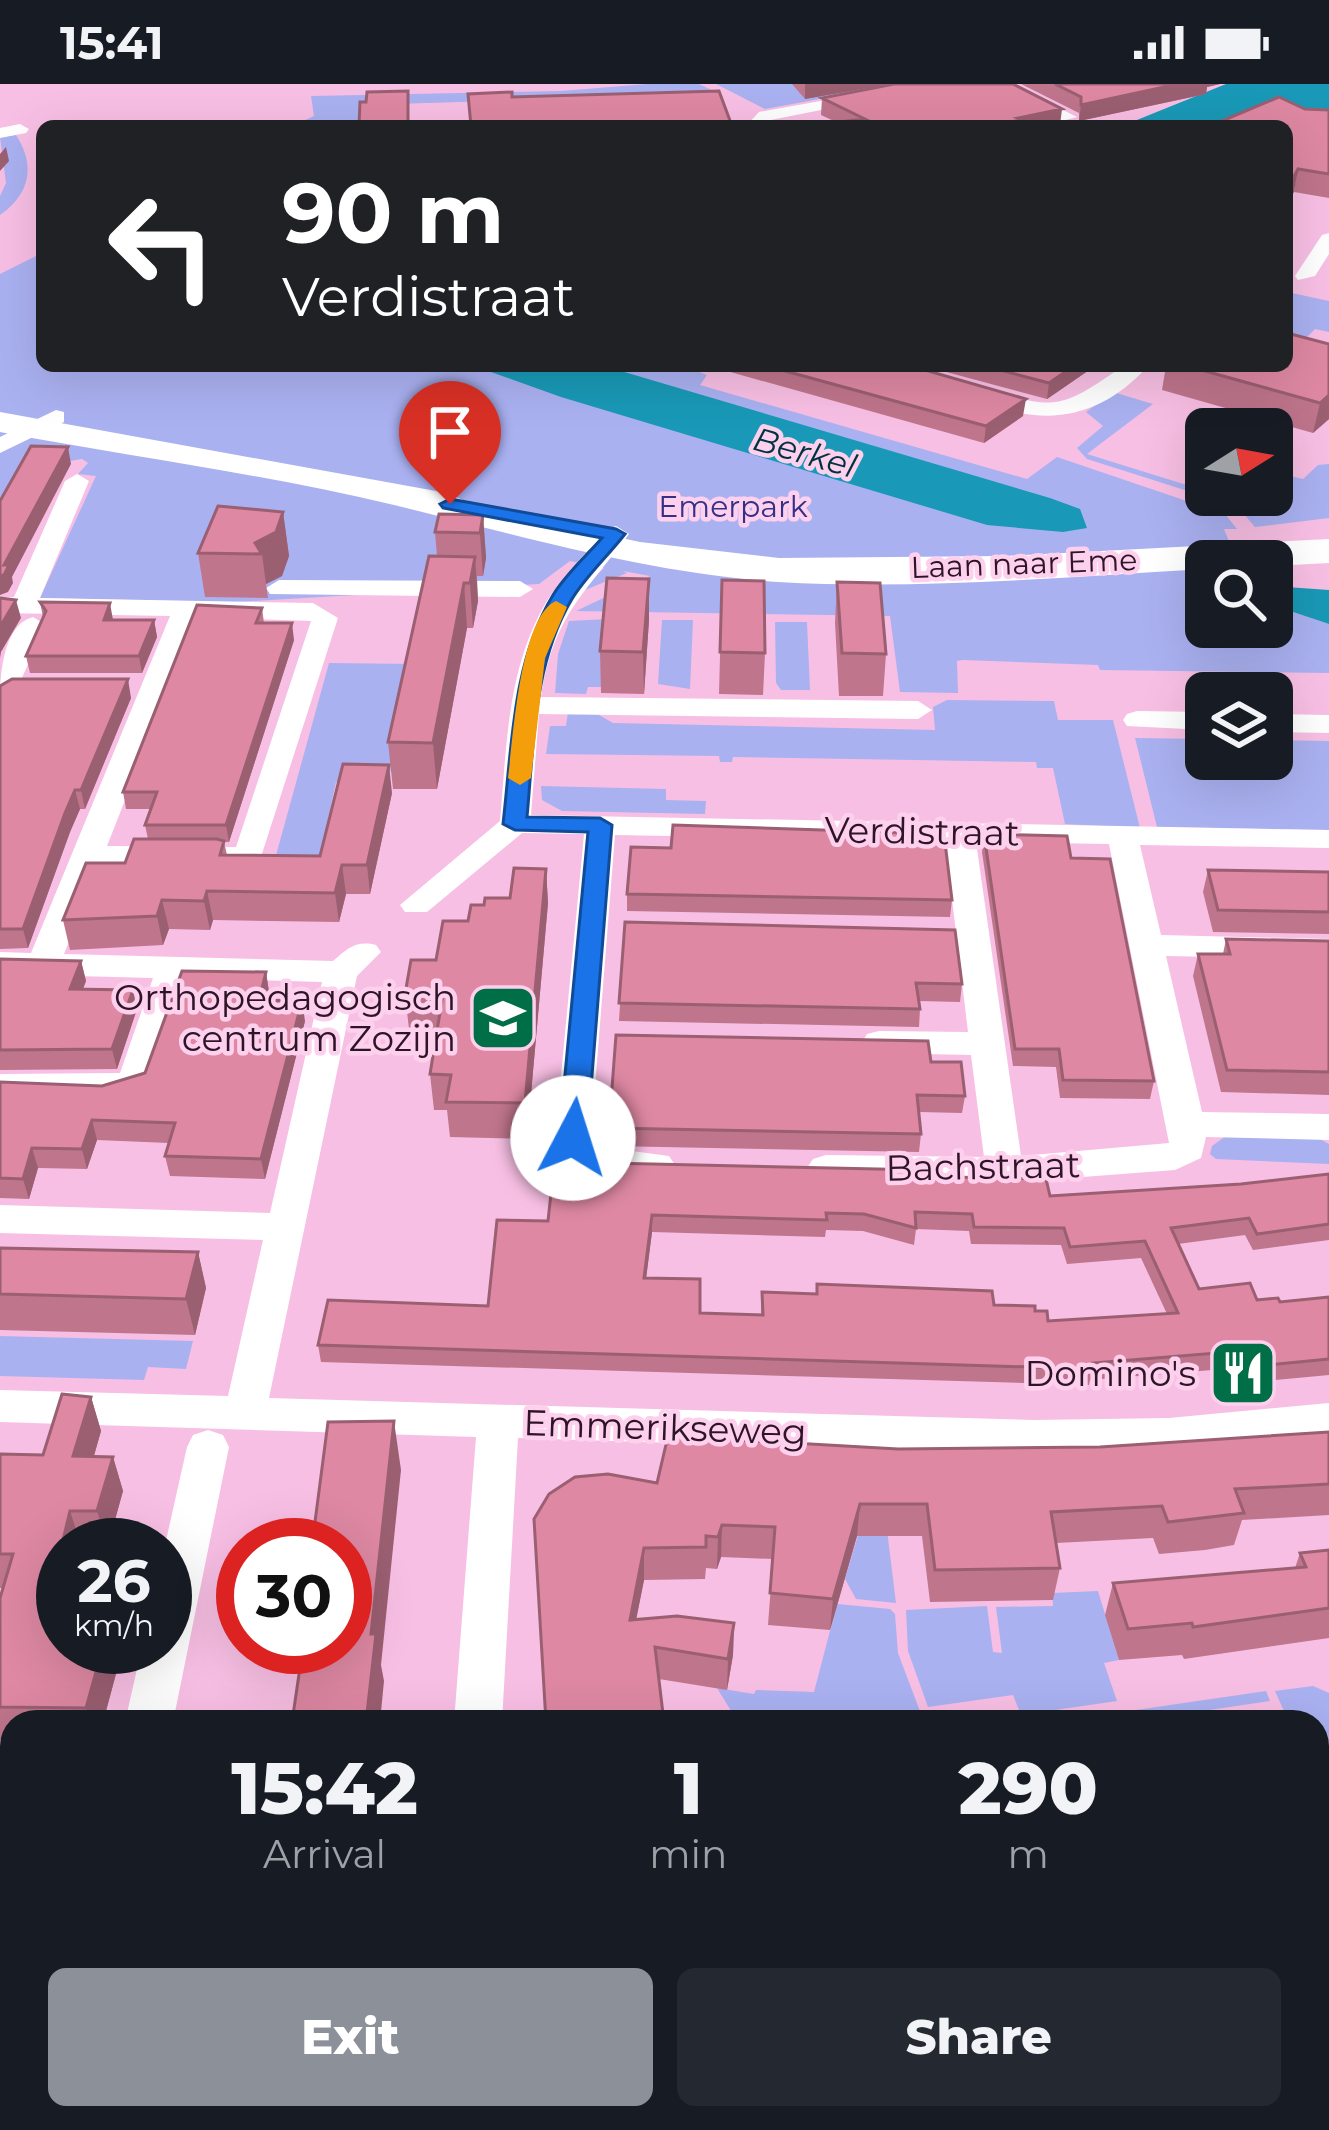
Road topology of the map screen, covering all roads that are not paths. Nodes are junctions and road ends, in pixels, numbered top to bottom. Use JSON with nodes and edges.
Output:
{"nodes":[{"id":1,"x":944,"y":84,"type":"edge"},
{"id":2,"x":998,"y":84,"type":"edge"},
{"id":3,"x":1068,"y":116,"type":"edge"},
{"id":4,"x":761,"y":120,"type":"edge"},
{"id":5,"x":20,"y":129,"type":"dead end"},
{"id":6,"x":0,"y":133,"type":"edge"},
{"id":7,"x":1329,"y":239,"type":"edge"},
{"id":8,"x":1296,"y":274,"type":"edge"},
{"id":9,"x":1329,"y":281,"type":"edge"},
{"id":10,"x":984,"y":372,"type":"edge"},
{"id":11,"x":1129,"y":372,"type":"edge"},
{"id":12,"x":14,"y":422,"type":"edge"},
{"id":13,"x":76,"y":481,"type":"dead end"},
{"id":14,"x":1329,"y":539,"type":"edge"},
{"id":15,"x":611,"y":540,"type":"junction"},
{"id":16,"x":1293,"y":546,"type":"edge"},
{"id":17,"x":1293,"y":551,"type":"edge"},
{"id":18,"x":1329,"y":551,"type":"edge"},
{"id":19,"x":1185,"y":556,"type":"edge"},
{"id":20,"x":520,"y":589,"type":"dead end"},
{"id":21,"x":188,"y":608,"type":"junction"},
{"id":22,"x":242,"y":610,"type":"junction"},
{"id":23,"x":18,"y":612,"type":"edge"},
{"id":24,"x":10,"y":688,"type":"edge"},
{"id":25,"x":527,"y":705,"type":"junction"},
{"id":26,"x":918,"y":710,"type":"dead end"},
{"id":27,"x":1137,"y":720,"type":"dead end"},
{"id":28,"x":1185,"y":721,"type":"edge"},
{"id":29,"x":1293,"y":723,"type":"edge"},
{"id":30,"x":1329,"y":724,"type":"edge"},
{"id":31,"x":515,"y":824,"type":"junction"},
{"id":32,"x":600,"y":825,"type":"junction"},
{"id":33,"x":959,"y":832,"type":"junction"},
{"id":34,"x":1122,"y":835,"type":"junction"},
{"id":35,"x":1329,"y":839,"type":"edge"},
{"id":36,"x":88,"y":855,"type":"junction"},
{"id":37,"x":416,"y":905,"type":"dead end"},
{"id":38,"x":1146,"y":945,"type":"junction"},
{"id":39,"x":1329,"y":949,"type":"edge"},
{"id":40,"x":0,"y":962,"type":"edge"},
{"id":41,"x":44,"y":963,"type":"junction"},
{"id":42,"x":172,"y":967,"type":"junction"},
{"id":43,"x":844,"y":1041,"type":"edge"},
{"id":44,"x":987,"y":1044,"type":"junction"},
{"id":45,"x":0,"y":1086,"type":"edge"},
{"id":46,"x":1187,"y":1124,"type":"junction"},
{"id":47,"x":1329,"y":1126,"type":"edge"},
{"id":48,"x":686,"y":1166,"type":"edge"},
{"id":49,"x":800,"y":1168,"type":"edge"},
{"id":50,"x":1004,"y":1170,"type":"junction"},
{"id":51,"x":0,"y":1219,"type":"edge"},
{"id":52,"x":287,"y":1227,"type":"junction"},
{"id":53,"x":0,"y":1406,"type":"edge"},
{"id":54,"x":244,"y":1413,"type":"junction"},
{"id":55,"x":1329,"y":1420,"type":"edge"},
{"id":56,"x":498,"y":1421,"type":"junction"},
{"id":57,"x":208,"y":1447,"type":"dead end"},
{"id":58,"x":152,"y":1710,"type":"edge"},
{"id":59,"x":479,"y":1710,"type":"edge"}],
"edges":[{"from":1,"to":4,"type":"street"},
{"from":2,"to":3,"type":"street"},
{"from":5,"to":6,"type":"street"},
{"from":7,"to":8,"type":"street"},
{"from":8,"to":9,"type":"street"},
{"from":10,"to":11,"type":"street"},
{"from":12,"to":15,"type":"street","name":"Laan naar Eme"},
{"from":13,"to":23,"type":"street"},
{"from":14,"to":16,"type":"street","name":"Laan naar Eme"},
{"from":15,"to":19,"type":"street","name":"Laan naar Eme"},
{"from":15,"to":25,"type":"street"},
{"from":17,"to":18,"type":"street","name":"Laan naar Eme"},
{"from":20,"to":22,"type":"street"},
{"from":21,"to":22,"type":"street"},
{"from":21,"to":23,"type":"street"},
{"from":21,"to":36,"type":"street"},
{"from":22,"to":36,"type":"street"},
{"from":23,"to":24,"type":"street"},
{"from":25,"to":26,"type":"street"},
{"from":25,"to":31,"type":"street"},
{"from":27,"to":28,"type":"street"},
{"from":29,"to":30,"type":"street"},
{"from":31,"to":32,"type":"street","name":"Verdistraat"},
{"from":31,"to":37,"type":"street"},
{"from":32,"to":33,"type":"street","name":"Verdistraat"},
{"from":32,"to":48,"type":"street"},
{"from":33,"to":34,"type":"street","name":"Verdistraat"},
{"from":33,"to":44,"type":"street"},
{"from":34,"to":35,"type":"street","name":"Verdistraat"},
{"from":34,"to":38,"type":"street"},
{"from":36,"to":41,"type":"street"},
{"from":38,"to":39,"type":"street"},
{"from":38,"to":46,"type":"street"},
{"from":40,"to":41,"type":"street"},
{"from":41,"to":42,"type":"street"},
{"from":42,"to":45,"type":"street"},
{"from":42,"to":52,"type":"street"},
{"from":43,"to":44,"type":"street"},
{"from":44,"to":50,"type":"street"},
{"from":46,"to":47,"type":"street"},
{"from":46,"to":50,"type":"street","name":"Bachstraat"},
{"from":49,"to":50,"type":"street","name":"Bachstraat"},
{"from":51,"to":52,"type":"street"},
{"from":52,"to":54,"type":"street"},
{"from":53,"to":54,"type":"street","name":"Emmerikseweg"},
{"from":54,"to":56,"type":"street","name":"Emmerikseweg"},
{"from":55,"to":56,"type":"street","name":"Emmerikseweg"},
{"from":56,"to":59,"type":"street"},
{"from":57,"to":58,"type":"street"}]}
